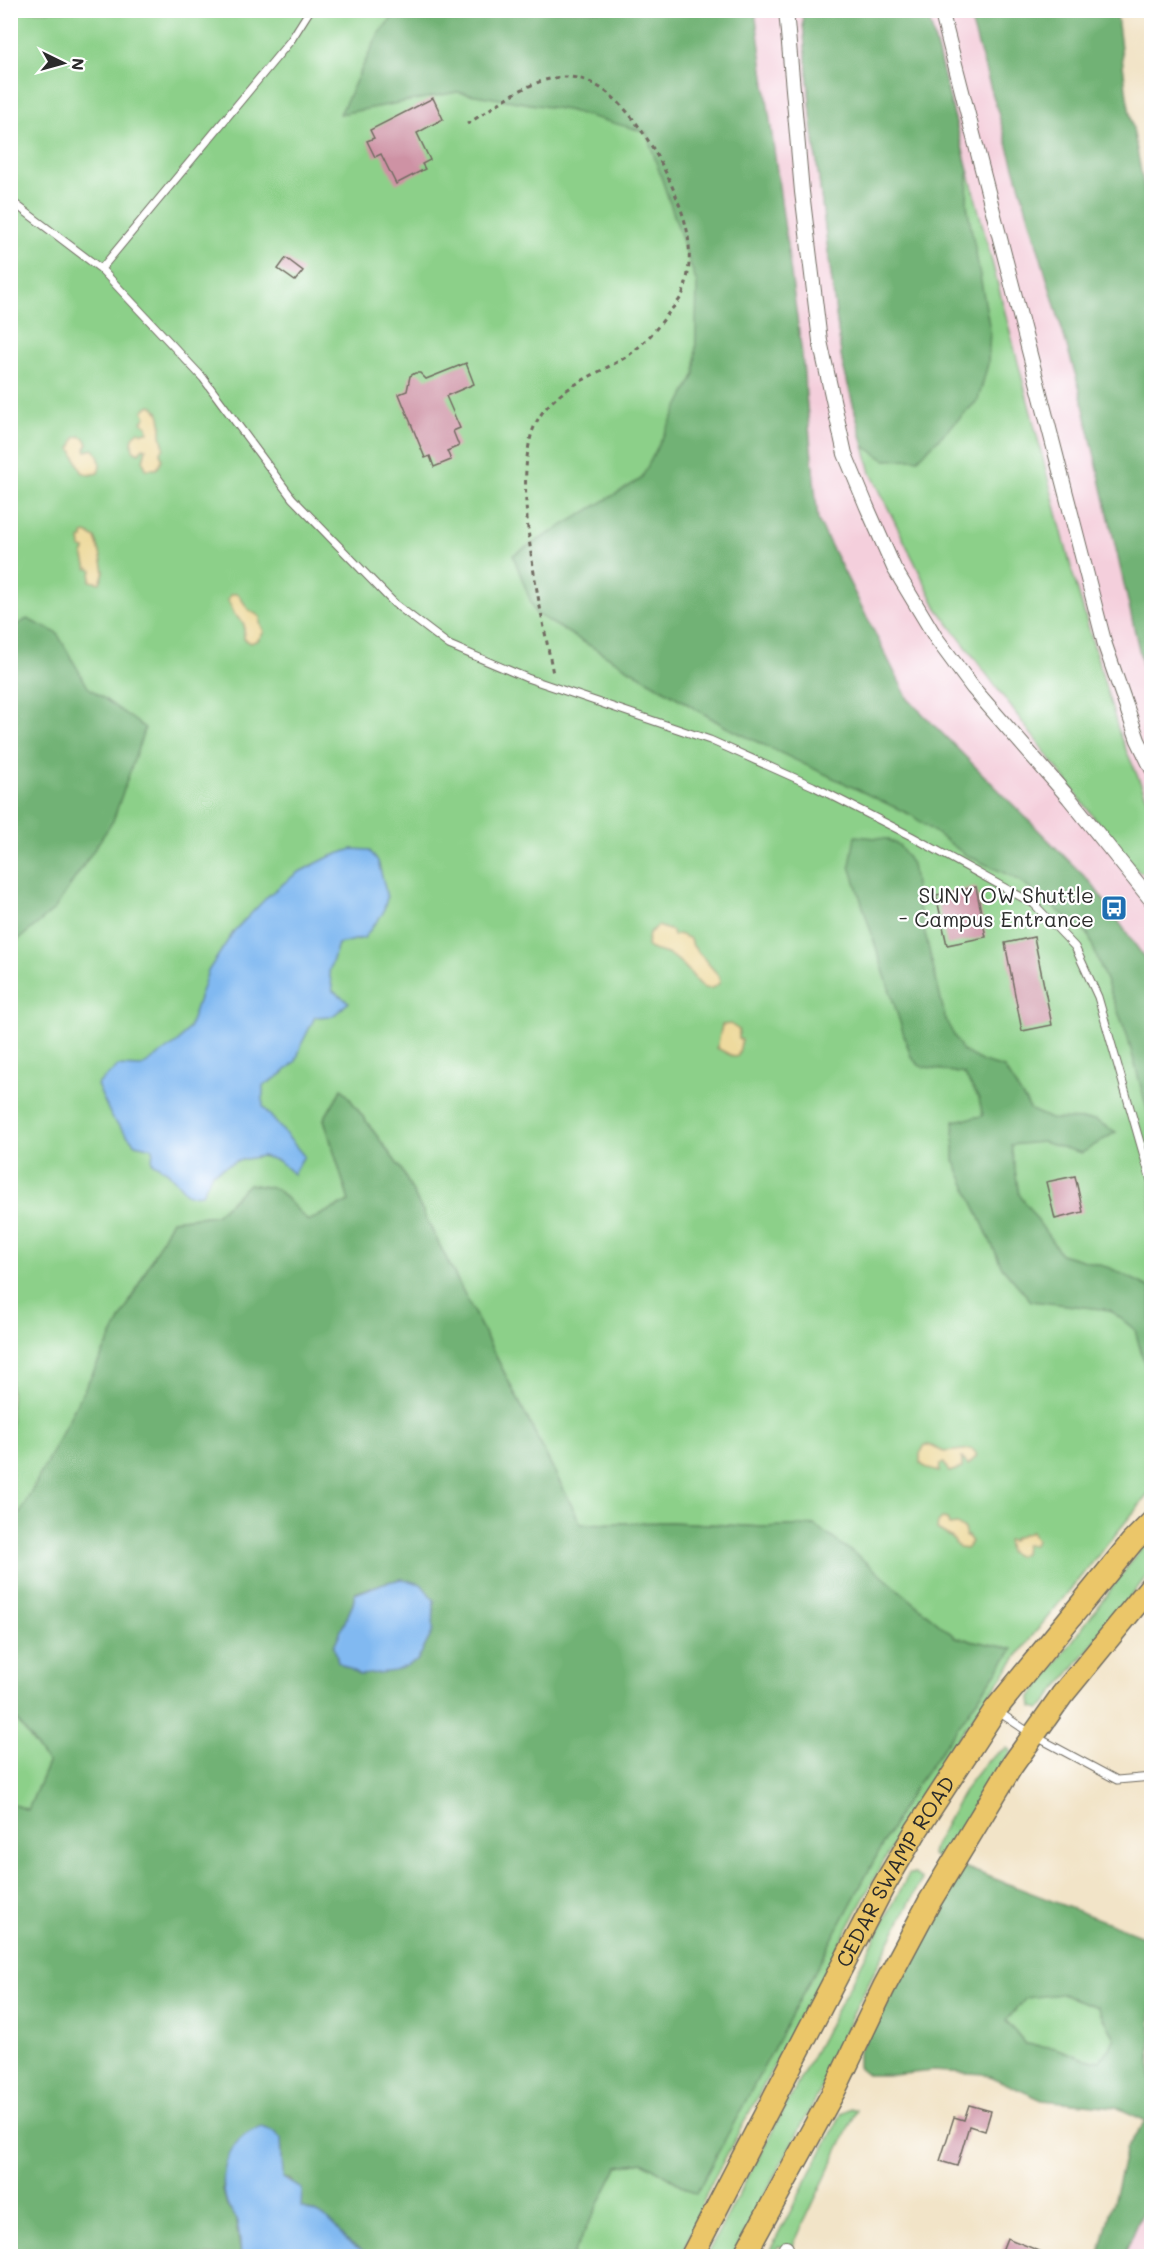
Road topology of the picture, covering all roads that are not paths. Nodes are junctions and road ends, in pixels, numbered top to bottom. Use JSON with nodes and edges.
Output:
{"nodes":[{"id":1,"x":310,"y":10,"type":"edge"},
{"id":2,"x":786,"y":10,"type":"edge"},
{"id":3,"x":940,"y":10,"type":"edge"},
{"id":4,"x":10,"y":200,"type":"edge"},
{"id":5,"x":101,"y":268,"type":"junction"},
{"id":6,"x":1152,"y":769,"type":"edge"},
{"id":7,"x":1150,"y":892,"type":"edge"},
{"id":8,"x":1152,"y":1184,"type":"edge"},
{"id":9,"x":1152,"y":1522,"type":"edge"},
{"id":10,"x":1152,"y":1585,"type":"edge"},
{"id":11,"x":995,"y":1710,"type":"junction"},
{"id":12,"x":1033,"y":1735,"type":"junction"},
{"id":13,"x":1152,"y":1777,"type":"edge"},
{"id":14,"x":692,"y":2256,"type":"edge"},
{"id":15,"x":744,"y":2256,"type":"edge"}],
"edges":[{"from":1,"to":5,"type":"lane"},
{"from":2,"to":7,"type":"street"},
{"from":3,"to":6,"type":"street"},
{"from":4,"to":5,"type":"lane"},
{"from":5,"to":8,"type":"lane"},
{"from":9,"to":11,"type":"main road","name":"CEDAR SWAMP ROAD"},
{"from":10,"to":12,"type":"main road","name":"CEDAR SWAMP ROAD"},
{"from":11,"to":12,"type":"lane"},
{"from":11,"to":14,"type":"main road","name":"CEDAR SWAMP ROAD"},
{"from":12,"to":13,"type":"lane"},
{"from":12,"to":15,"type":"main road","name":"CEDAR SWAMP ROAD"}]}
